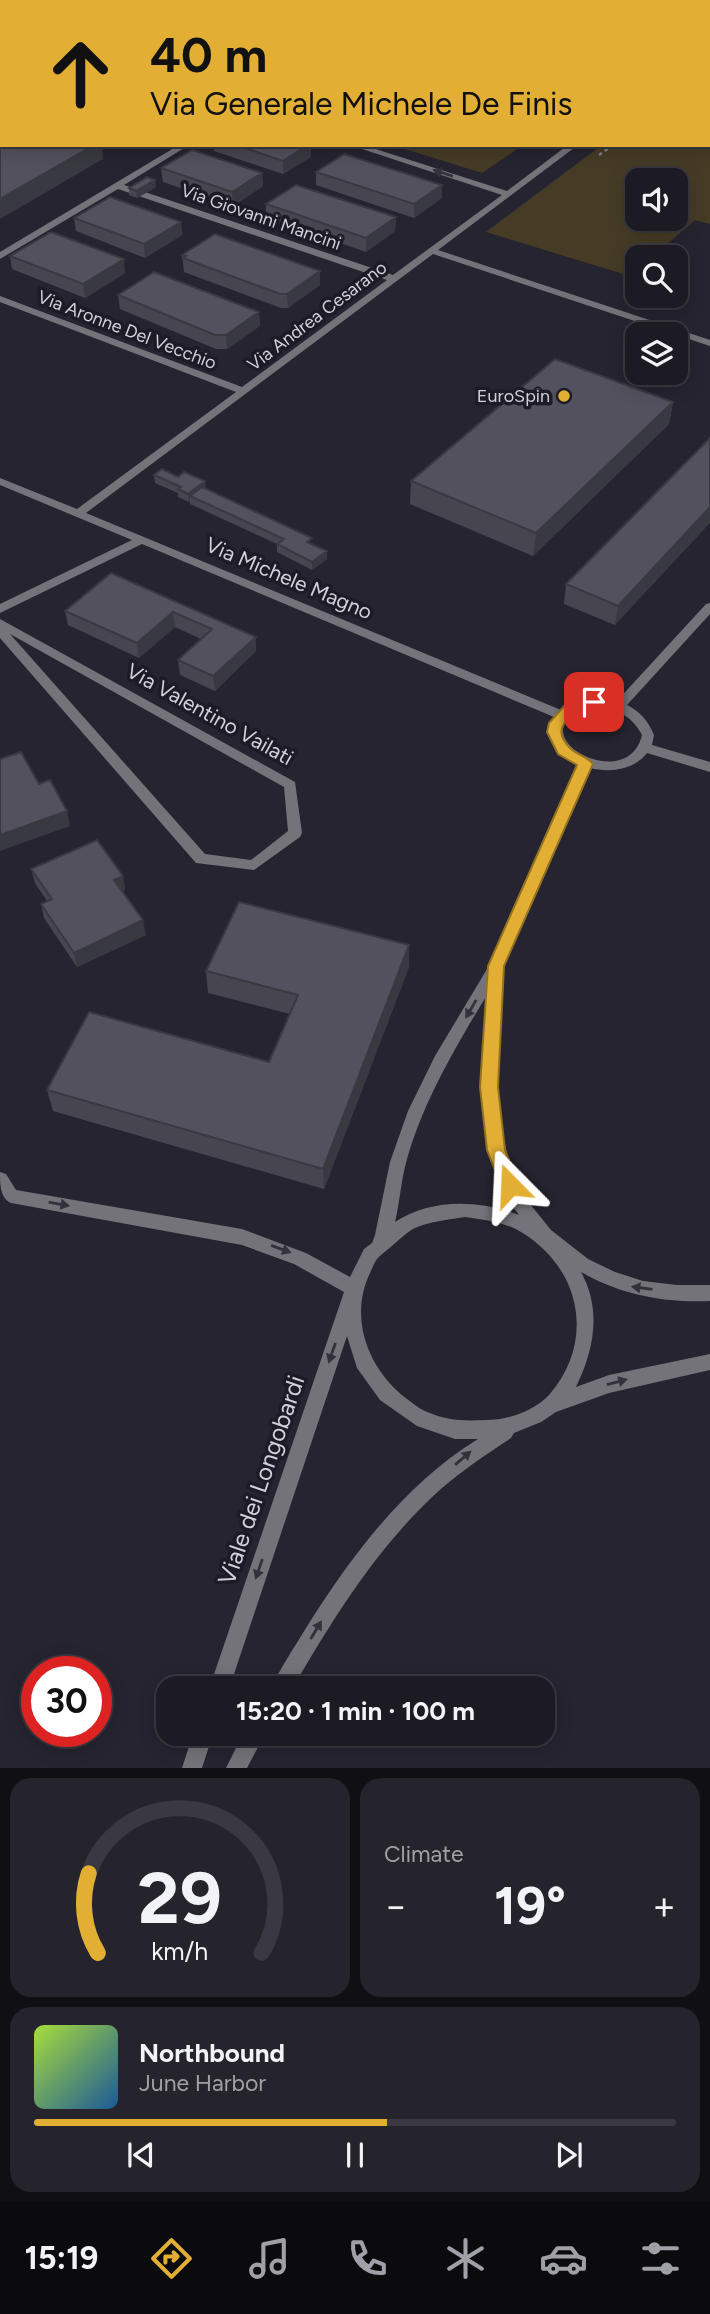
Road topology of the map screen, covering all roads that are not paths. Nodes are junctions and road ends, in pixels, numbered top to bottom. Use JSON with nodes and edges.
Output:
{"nodes":[{"id":1,"x":182,"y":147,"type":"edge"},
{"id":2,"x":360,"y":147,"type":"edge"},
{"id":3,"x":571,"y":147,"type":"edge"},
{"id":4,"x":117,"y":186,"type":"junction"},
{"id":5,"x":508,"y":194,"type":"junction"},
{"id":6,"x":432,"y":251,"type":"junction"},
{"id":7,"x":0,"y":256,"type":"edge"},
{"id":8,"x":394,"y":279,"type":"junction"},
{"id":9,"x":0,"y":299,"type":"edge"},
{"id":10,"x":710,"y":343,"type":"edge"},
{"id":11,"x":243,"y":391,"type":"junction"},
{"id":12,"x":0,"y":481,"type":"edge"},
{"id":13,"x":79,"y":513,"type":"junction"},
{"id":14,"x":142,"y":539,"type":"junction"},
{"id":15,"x":710,"y":607,"type":"edge"},
{"id":16,"x":0,"y":609,"type":"edge"},
{"id":17,"x":0,"y":623,"type":"edge"},
{"id":18,"x":0,"y":630,"type":"edge"},
{"id":19,"x":619,"y":706,"type":"junction"},
{"id":20,"x":562,"y":715,"type":"junction"},
{"id":21,"x":645,"y":748,"type":"junction"},
{"id":22,"x":586,"y":764,"type":"junction"},
{"id":23,"x":710,"y":767,"type":"edge"},
{"id":24,"x":496,"y":966,"type":"junction"},
{"id":25,"x":0,"y":1179,"type":"edge"},
{"id":26,"x":379,"y":1245,"type":"junction"},
{"id":27,"x":553,"y":1247,"type":"junction"},
{"id":28,"x":354,"y":1289,"type":"junction"},
{"id":29,"x":710,"y":1293,"type":"edge"},
{"id":30,"x":710,"y":1362,"type":"edge"},
{"id":31,"x":552,"y":1404,"type":"junction"},
{"id":32,"x":521,"y":1424,"type":"junction"},
{"id":33,"x":223,"y":1676,"type":"edge"},
{"id":34,"x":289,"y":1676,"type":"edge"},
{"id":35,"x":199,"y":1746,"type":"edge"},
{"id":36,"x":249,"y":1746,"type":"edge"},
{"id":37,"x":192,"y":1768,"type":"edge"},
{"id":38,"x":236,"y":1768,"type":"edge"}],
"edges":[{"from":1,"to":4,"type":"street"},
{"from":5,"to":2,"type":"street","one_way":true},
{"from":3,"to":5,"type":"street","name":"Via Andrea Cesarano"},
{"from":4,"to":7,"type":"street"},
{"from":4,"to":8,"type":"street","name":"Via Giovanni Mancini"},
{"from":5,"to":6,"type":"street","name":"Via Andrea Cesarano"},
{"from":6,"to":8,"type":"street","name":"Via Andrea Cesarano"},
{"from":6,"to":10,"type":"street"},
{"from":8,"to":11,"type":"street","name":"Via Andrea Cesarano"},
{"from":9,"to":11,"type":"street","name":"Via Aronne Del Vecchio"},
{"from":11,"to":13,"type":"street","name":"Via Andrea Cesarano"},
{"from":12,"to":13,"type":"street","name":"Via Michele Magno"},
{"from":13,"to":14,"type":"street","name":"Via Michele Magno"},
{"from":14,"to":16,"type":"street"},
{"from":14,"to":20,"type":"street","name":"Via Michele Magno"},
{"from":15,"to":19,"type":"street"},
{"from":17,"to":18,"type":"street","name":"Via Valentino Vailati"},
{"from":19,"to":20,"type":"street"},
{"from":19,"to":21,"type":"street"},
{"from":20,"to":22,"type":"street"},
{"from":21,"to":22,"type":"street"},
{"from":21,"to":23,"type":"street"},
{"from":22,"to":24,"type":"street"},
{"from":24,"to":26,"type":"street","one_way":true},
{"from":24,"to":27,"type":"street"},
{"from":25,"to":28,"type":"street","one_way":true},
{"from":26,"to":27,"type":"street"},
{"from":26,"to":28,"type":"street"},
{"from":29,"to":27,"type":"street","one_way":true},
{"from":27,"to":31,"type":"street"},
{"from":28,"to":32,"type":"street"},
{"from":28,"to":33,"type":"street","name":"Viale dei Longobardi","one_way":true},
{"from":31,"to":30,"type":"street","one_way":true},
{"from":31,"to":32,"type":"street"},
{"from":34,"to":32,"type":"street","one_way":true},
{"from":35,"to":37,"type":"street"},
{"from":36,"to":38,"type":"street"}]}
